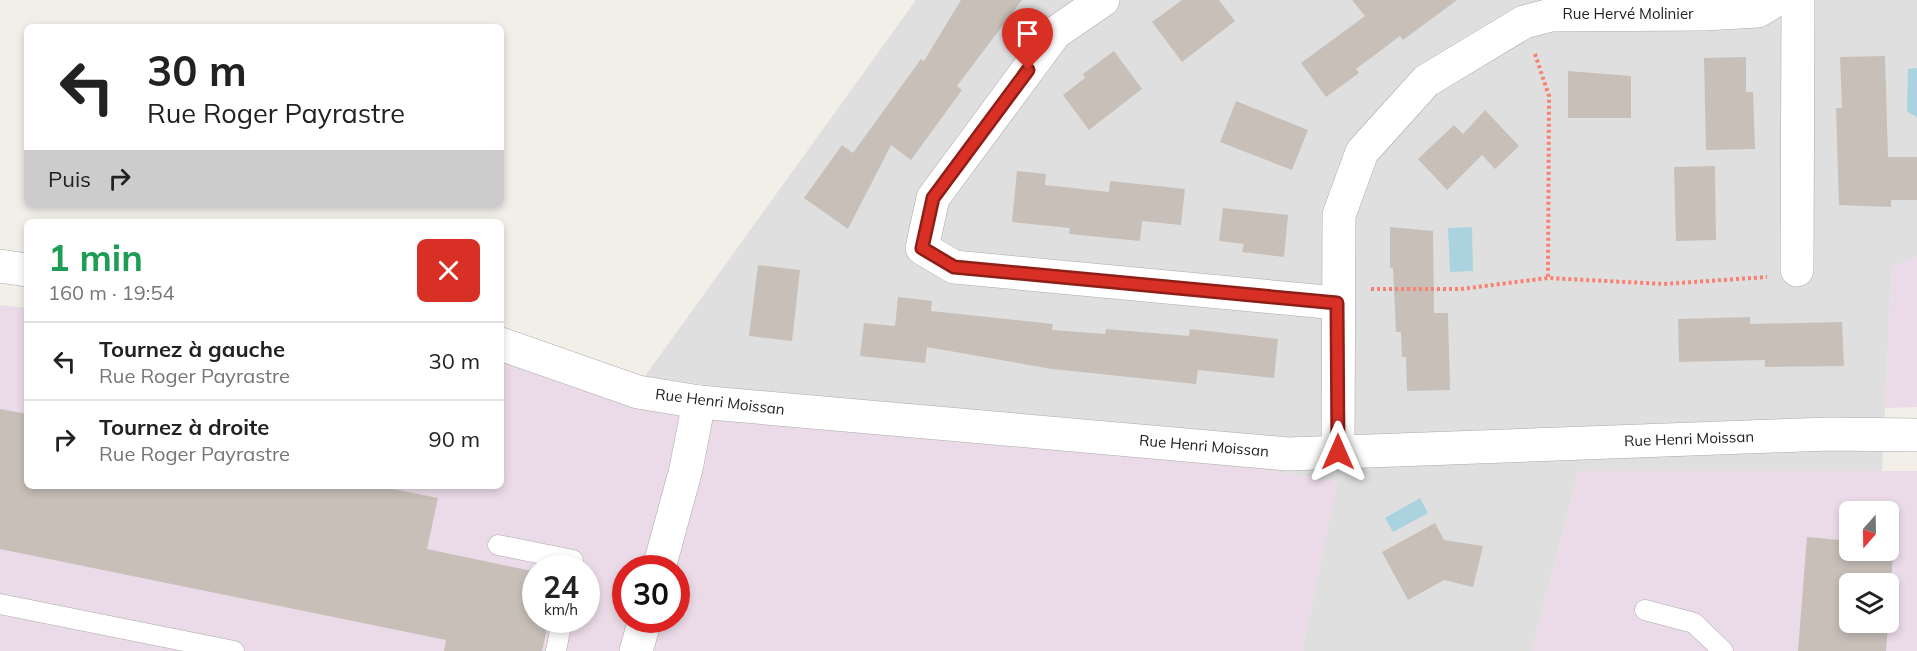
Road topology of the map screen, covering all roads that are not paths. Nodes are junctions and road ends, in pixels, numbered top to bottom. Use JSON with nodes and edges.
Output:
{"nodes":[{"id":1,"x":1103,"y":0,"type":"edge"},
{"id":2,"x":1776,"y":0,"type":"edge"},
{"id":3,"x":1798,"y":0,"type":"edge"},
{"id":4,"x":1538,"y":12,"type":"edge"},
{"id":5,"x":0,"y":266,"type":"edge"},
{"id":6,"x":24,"y":270,"type":"edge"},
{"id":7,"x":1797,"y":270,"type":"road end"},
{"id":8,"x":1337,"y":297,"type":"junction"},
{"id":9,"x":504,"y":345,"type":"edge"},
{"id":10,"x":699,"y":402,"type":"junction"},
{"id":11,"x":1917,"y":435,"type":"edge"},
{"id":12,"x":1338,"y":452,"type":"junction"},
{"id":13,"x":498,"y":545,"type":"dead end"},
{"id":14,"x":548,"y":555,"type":"edge"},
{"id":15,"x":663,"y":555,"type":"edge"},
{"id":16,"x":0,"y":603,"type":"edge"},
{"id":17,"x":1645,"y":610,"type":"dead end"},
{"id":18,"x":559,"y":633,"type":"edge"},
{"id":19,"x":641,"y":633,"type":"edge"},
{"id":20,"x":234,"y":651,"type":"edge"},
{"id":21,"x":556,"y":651,"type":"edge"},
{"id":22,"x":636,"y":651,"type":"edge"},
{"id":23,"x":1723,"y":651,"type":"edge"}],
"edges":[{"from":1,"to":8,"type":"street"},
{"from":2,"to":4,"type":"street","name":"Rue Hervé Molinier"},
{"from":3,"to":7,"type":"street"},
{"from":4,"to":8,"type":"street"},
{"from":5,"to":6,"type":"street"},
{"from":8,"to":12,"type":"street"},
{"from":9,"to":10,"type":"street","name":"Rue Henri Moissan"},
{"from":10,"to":12,"type":"street","name":"Rue Henri Moissan"},
{"from":10,"to":15,"type":"street"},
{"from":11,"to":12,"type":"street","name":"Rue Henri Moissan"},
{"from":13,"to":14,"type":"lane"},
{"from":16,"to":20,"type":"lane"},
{"from":17,"to":23,"type":"lane"},
{"from":18,"to":21,"type":"lane"},
{"from":19,"to":22,"type":"street"}]}
